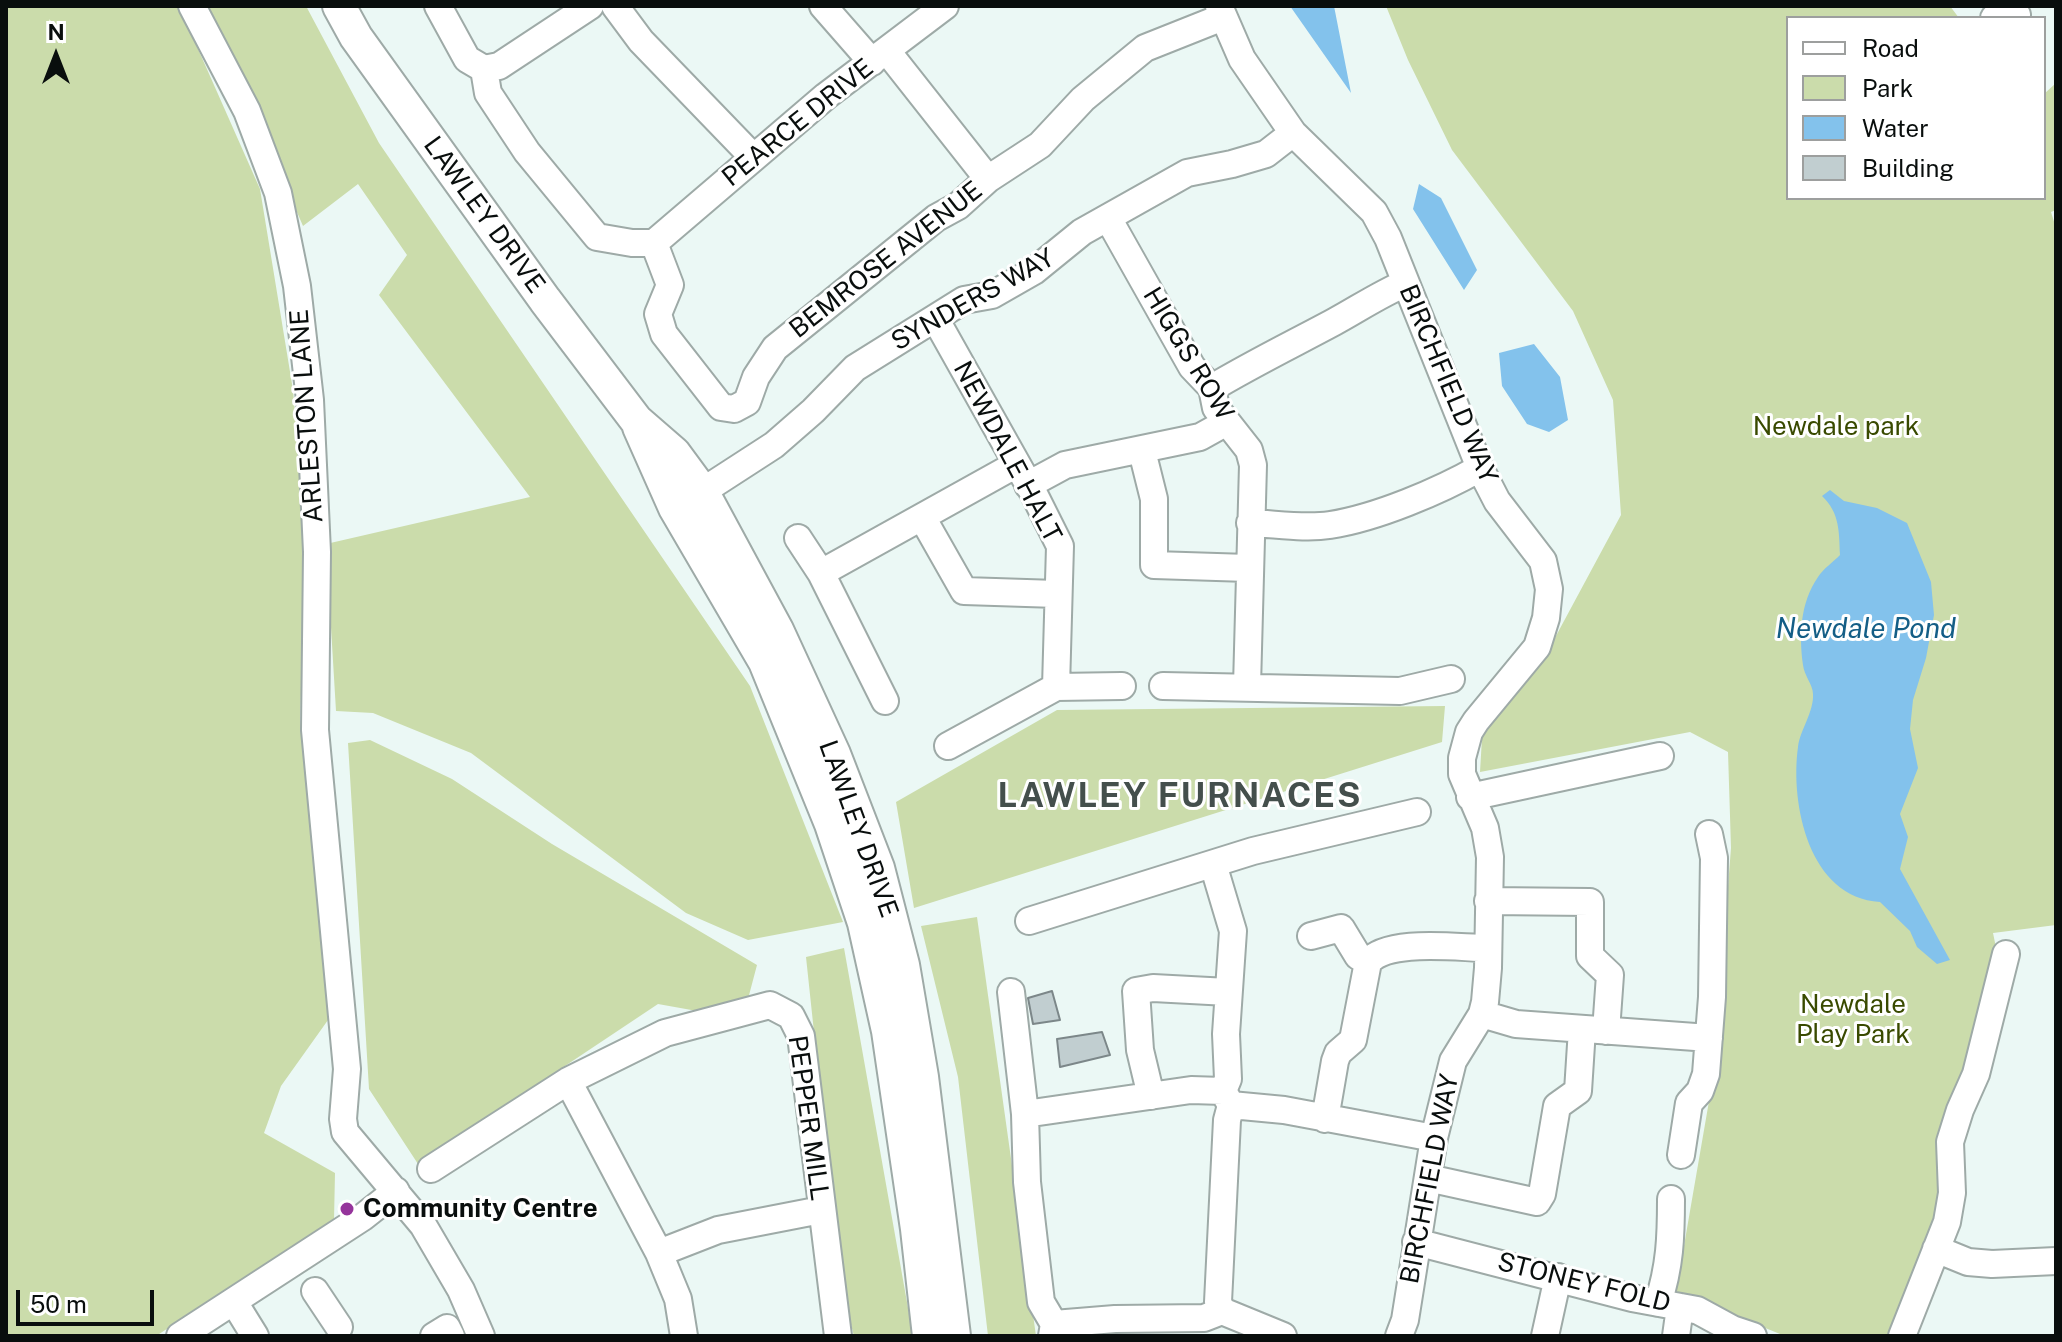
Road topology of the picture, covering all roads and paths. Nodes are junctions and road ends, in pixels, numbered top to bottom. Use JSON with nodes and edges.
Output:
{"nodes":[{"id":1,"x":192,"y":6,"type":"edge"},
{"id":2,"x":339,"y":6,"type":"edge"},
{"id":3,"x":438,"y":6,"type":"edge"},
{"id":4,"x":590,"y":6,"type":"edge"},
{"id":5,"x":615,"y":6,"type":"edge"},
{"id":6,"x":823,"y":6,"type":"edge"},
{"id":7,"x":945,"y":6,"type":"edge"},
{"id":8,"x":1221,"y":12,"type":"edge"},
{"id":9,"x":879,"y":56,"type":"junction"},
{"id":10,"x":484,"y":69,"type":"junction"},
{"id":11,"x":1293,"y":133,"type":"junction"},
{"id":12,"x":753,"y":157,"type":"junction"},
{"id":13,"x":988,"y":179,"type":"junction"},
{"id":14,"x":1108,"y":218,"type":"junction"},
{"id":15,"x":654,"y":243,"type":"junction"},
{"id":16,"x":1406,"y":283,"type":"junction"},
{"id":17,"x":935,"y":318,"type":"junction"},
{"id":18,"x":1212,"y":388,"type":"junction"},
{"id":19,"x":636,"y":420,"type":"junction"},
{"id":20,"x":1227,"y":422,"type":"junction"},
{"id":21,"x":1142,"y":451,"type":"junction"},
{"id":22,"x":1480,"y":468,"type":"junction"},
{"id":23,"x":1023,"y":475,"type":"junction"},
{"id":24,"x":702,"y":491,"type":"junction"},
{"id":25,"x":675,"y":508,"type":"junction"},
{"id":26,"x":922,"y":517,"type":"junction"},
{"id":27,"x":1250,"y":523,"type":"junction"},
{"id":28,"x":798,"y":538,"type":"dead end"},
{"id":29,"x":1248,"y":568,"type":"junction"},
{"id":30,"x":821,"y":573,"type":"junction"},
{"id":31,"x":1057,"y":594,"type":"junction"},
{"id":32,"x":1451,"y":679,"type":"dead end"},
{"id":33,"x":1122,"y":686,"type":"dead end"},
{"id":34,"x":1163,"y":686,"type":"dead end"},
{"id":35,"x":1247,"y":686,"type":"junction"},
{"id":36,"x":1056,"y":687,"type":"junction"},
{"id":37,"x":885,"y":701,"type":"dead end"},
{"id":38,"x":948,"y":746,"type":"dead end"},
{"id":39,"x":1660,"y":756,"type":"dead end"},
{"id":40,"x":1470,"y":797,"type":"junction"},
{"id":41,"x":1417,"y":812,"type":"dead end"},
{"id":42,"x":1709,"y":834,"type":"dead end"},
{"id":43,"x":1213,"y":864,"type":"junction"},
{"id":44,"x":1488,"y":901,"type":"junction"},
{"id":45,"x":1029,"y":921,"type":"dead end"},
{"id":46,"x":1311,"y":936,"type":"dead end"},
{"id":47,"x":1488,"y":948,"type":"junction"},
{"id":48,"x":2006,"y":954,"type":"dead end"},
{"id":49,"x":1368,"y":962,"type":"junction"},
{"id":50,"x":1011,"y":992,"type":"dead end"},
{"id":51,"x":1228,"y":992,"type":"junction"},
{"id":52,"x":1482,"y":1014,"type":"junction"},
{"id":53,"x":1594,"y":1030,"type":"junction"},
{"id":54,"x":1709,"y":1038,"type":"junction"},
{"id":55,"x":568,"y":1081,"type":"junction"},
{"id":56,"x":1151,"y":1096,"type":"junction"},
{"id":57,"x":1227,"y":1098,"type":"junction"},
{"id":58,"x":1024,"y":1108,"type":"junction"},
{"id":59,"x":1325,"y":1119,"type":"junction"},
{"id":60,"x":1434,"y":1138,"type":"junction"},
{"id":61,"x":1681,"y":1155,"type":"dead end"},
{"id":62,"x":431,"y":1169,"type":"dead end"},
{"id":63,"x":1428,"y":1178,"type":"junction"},
{"id":64,"x":396,"y":1191,"type":"junction"},
{"id":65,"x":1671,"y":1199,"type":"dead end"},
{"id":66,"x":821,"y":1210,"type":"junction"},
{"id":67,"x":1416,"y":1242,"type":"junction"},
{"id":68,"x":1936,"y":1249,"type":"junction"},
{"id":69,"x":659,"y":1253,"type":"junction"},
{"id":70,"x":2056,"y":1261,"type":"edge"},
{"id":71,"x":306,"y":1277,"type":"junction"},
{"id":72,"x":1558,"y":1277,"type":"junction"},
{"id":73,"x":234,"y":1302,"type":"junction"},
{"id":74,"x":1658,"y":1303,"type":"junction"},
{"id":75,"x":1697,"y":1310,"type":"junction"},
{"id":76,"x":1222,"y":1311,"type":"junction"},
{"id":77,"x":339,"y":1327,"type":"dead end"},
{"id":78,"x":1053,"y":1330,"type":"edge"},
{"id":79,"x":1750,"y":1335,"type":"edge"},
{"id":80,"x":180,"y":1336,"type":"edge"},
{"id":81,"x":255,"y":1336,"type":"edge"},
{"id":82,"x":434,"y":1336,"type":"edge"},
{"id":83,"x":451,"y":1336,"type":"edge"},
{"id":84,"x":481,"y":1336,"type":"edge"},
{"id":85,"x":684,"y":1336,"type":"edge"},
{"id":86,"x":838,"y":1336,"type":"edge"},
{"id":87,"x":929,"y":1336,"type":"edge"},
{"id":88,"x":954,"y":1336,"type":"edge"},
{"id":89,"x":1283,"y":1336,"type":"edge"},
{"id":90,"x":1399,"y":1336,"type":"edge"},
{"id":91,"x":1545,"y":1336,"type":"edge"},
{"id":92,"x":1676,"y":1336,"type":"edge"},
{"id":93,"x":1902,"y":1336,"type":"edge"}],
"edges":[{"from":1,"to":64,"type":"street","name":"ARLESTON LANE"},
{"from":2,"to":19,"type":"main road","name":"LAWLEY DRIVE"},
{"from":3,"to":10,"type":"street"},
{"from":4,"to":10,"type":"street"},
{"from":5,"to":12,"type":"street"},
{"from":6,"to":9,"type":"street"},
{"from":7,"to":9,"type":"street","name":"PEARCE DRIVE"},
{"from":8,"to":11,"type":"street","name":"BIRCHFIELD WAY"},
{"from":8,"to":13,"type":"street","name":"BEMROSE AVENUE"},
{"from":9,"to":12,"type":"street","name":"PEARCE DRIVE"},
{"from":9,"to":13,"type":"street"},
{"from":10,"to":15,"type":"street"},
{"from":11,"to":14,"type":"street","name":"SYNDERS WAY"},
{"from":11,"to":16,"type":"street","name":"BIRCHFIELD WAY"},
{"from":12,"to":15,"type":"street","name":"PEARCE DRIVE"},
{"from":13,"to":15,"type":"street","name":"BEMROSE AVENUE"},
{"from":14,"to":17,"type":"street","name":"SYNDERS WAY"},
{"from":14,"to":18,"type":"street","name":"HIGGS ROW"},
{"from":16,"to":18,"type":"street"},
{"from":16,"to":22,"type":"street","name":"BIRCHFIELD WAY"},
{"from":17,"to":23,"type":"street","name":"NEWDALE HALT"},
{"from":17,"to":24,"type":"street","name":"SYNDERS WAY"},
{"from":18,"to":20,"type":"street","name":"HIGGS ROW"},
{"from":19,"to":24,"type":"main road","name":"LAWLEY DRIVE"},
{"from":19,"to":25,"type":"main road","name":"LAWLEY DRIVE"},
{"from":20,"to":21,"type":"street"},
{"from":20,"to":27,"type":"street","name":"HIGGS ROW"},
{"from":21,"to":23,"type":"street"},
{"from":21,"to":29,"type":"street"},
{"from":22,"to":27,"type":"street"},
{"from":22,"to":40,"type":"street","name":"BIRCHFIELD WAY"},
{"from":23,"to":26,"type":"street"},
{"from":23,"to":31,"type":"street","name":"NEWDALE HALT"},
{"from":24,"to":25,"type":"street","name":"SYNDERS WAY"},
{"from":24,"to":88,"type":"main road","name":"LAWLEY DRIVE"},
{"from":25,"to":87,"type":"main road","name":"LAWLEY DRIVE"},
{"from":26,"to":30,"type":"street"},
{"from":26,"to":31,"type":"street"},
{"from":27,"to":29,"type":"street","name":"HIGGS ROW"},
{"from":28,"to":30,"type":"street"},
{"from":29,"to":35,"type":"street","name":"HIGGS ROW"},
{"from":30,"to":37,"type":"street"},
{"from":31,"to":36,"type":"street","name":"NEWDALE HALT"},
{"from":32,"to":35,"type":"street"},
{"from":33,"to":36,"type":"street"},
{"from":34,"to":35,"type":"street"},
{"from":36,"to":38,"type":"street"},
{"from":39,"to":40,"type":"street"},
{"from":40,"to":44,"type":"street","name":"BIRCHFIELD WAY"},
{"from":41,"to":43,"type":"street"},
{"from":42,"to":54,"type":"street"},
{"from":43,"to":45,"type":"street"},
{"from":43,"to":51,"type":"street"},
{"from":44,"to":47,"type":"street","name":"BIRCHFIELD WAY"},
{"from":44,"to":53,"type":"street"},
{"from":46,"to":49,"type":"street"},
{"from":47,"to":49,"type":"street"},
{"from":47,"to":52,"type":"street","name":"BIRCHFIELD WAY"},
{"from":48,"to":68,"type":"street"},
{"from":49,"to":59,"type":"street"},
{"from":50,"to":58,"type":"street"},
{"from":51,"to":56,"type":"street"},
{"from":51,"to":57,"type":"street"},
{"from":52,"to":53,"type":"street"},
{"from":52,"to":60,"type":"street","name":"BIRCHFIELD WAY"},
{"from":53,"to":54,"type":"street"},
{"from":53,"to":63,"type":"street"},
{"from":54,"to":61,"type":"street"},
{"from":55,"to":62,"type":"street","name":"PEPPER MILL"},
{"from":55,"to":66,"type":"street","name":"PEPPER MILL"},
{"from":55,"to":69,"type":"street"},
{"from":56,"to":57,"type":"street"},
{"from":56,"to":58,"type":"street"},
{"from":57,"to":59,"type":"street"},
{"from":57,"to":76,"type":"street"},
{"from":58,"to":78,"type":"street"},
{"from":59,"to":60,"type":"street"},
{"from":60,"to":63,"type":"street","name":"BIRCHFIELD WAY"},
{"from":63,"to":67,"type":"street","name":"BIRCHFIELD WAY"},
{"from":64,"to":71,"type":"street"},
{"from":64,"to":84,"type":"street"},
{"from":65,"to":74,"type":"street"},
{"from":66,"to":69,"type":"street"},
{"from":66,"to":86,"type":"street","name":"PEPPER MILL"},
{"from":67,"to":72,"type":"street","name":"STONEY FOLD"},
{"from":67,"to":90,"type":"street","name":"BIRCHFIELD WAY"},
{"from":68,"to":70,"type":"street"},
{"from":68,"to":93,"type":"street"},
{"from":69,"to":85,"type":"street"},
{"from":71,"to":73,"type":"street"},
{"from":71,"to":77,"type":"street"},
{"from":72,"to":74,"type":"street","name":"STONEY FOLD"},
{"from":72,"to":91,"type":"street"},
{"from":73,"to":80,"type":"street"},
{"from":73,"to":81,"type":"street"},
{"from":74,"to":75,"type":"street","name":"STONEY FOLD"},
{"from":75,"to":79,"type":"street","name":"STONEY FOLD"},
{"from":75,"to":92,"type":"street"},
{"from":76,"to":78,"type":"street"},
{"from":76,"to":89,"type":"street"},
{"from":82,"to":83,"type":"street"}]}
